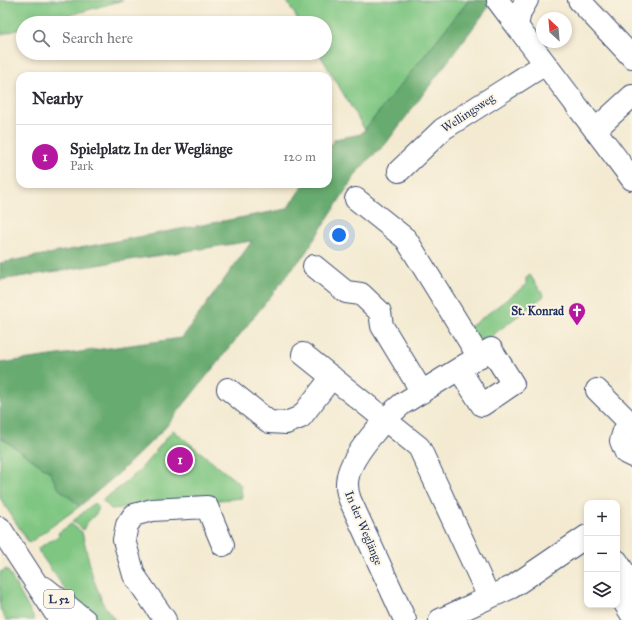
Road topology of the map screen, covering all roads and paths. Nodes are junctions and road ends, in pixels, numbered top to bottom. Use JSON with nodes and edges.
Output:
{"nodes":[{"id":1,"x":527,"y":0,"type":"edge"},
{"id":2,"x":579,"y":0,"type":"edge"},
{"id":3,"x":498,"y":1,"type":"dead end"},
{"id":4,"x":517,"y":26,"type":"junction"},
{"id":5,"x":632,"y":58,"type":"edge"},
{"id":6,"x":545,"y":64,"type":"junction"},
{"id":7,"x":632,"y":96,"type":"edge"},
{"id":8,"x":595,"y":130,"type":"junction"},
{"id":9,"x":399,"y":170,"type":"dead end"},
{"id":10,"x":632,"y":179,"type":"edge"},
{"id":11,"x":356,"y":198,"type":"dead end"},
{"id":12,"x":314,"y":266,"type":"dead end"},
{"id":13,"x":303,"y":354,"type":"dead end"},
{"id":14,"x":479,"y":357,"type":"junction"},
{"id":15,"x":459,"y":370,"type":"junction"},
{"id":16,"x":332,"y":377,"type":"junction"},
{"id":17,"x":228,"y":389,"type":"dead end"},
{"id":18,"x":596,"y":390,"type":"dead end"},
{"id":19,"x":422,"y":392,"type":"junction"},
{"id":20,"x":385,"y":420,"type":"junction"},
{"id":21,"x":632,"y":456,"type":"edge"},
{"id":22,"x":0,"y":528,"type":"edge"},
{"id":23,"x":584,"y":538,"type":"edge"},
{"id":24,"x":223,"y":545,"type":"dead end"},
{"id":25,"x":620,"y":566,"type":"edge"},
{"id":26,"x":33,"y":579,"type":"junction"},
{"id":27,"x":632,"y":585,"type":"edge"},
{"id":28,"x":620,"y":596,"type":"edge"},
{"id":29,"x":489,"y":598,"type":"junction"},
{"id":30,"x":632,"y":615,"type":"edge"},
{"id":31,"x":44,"y":620,"type":"edge"},
{"id":32,"x":60,"y":620,"type":"edge"},
{"id":33,"x":85,"y":620,"type":"edge"},
{"id":34,"x":165,"y":620,"type":"edge"},
{"id":35,"x":405,"y":620,"type":"edge"},
{"id":36,"x":440,"y":620,"type":"edge"}],
"edges":[{"from":1,"to":4,"type":"street"},
{"from":2,"to":5,"type":"street"},
{"from":3,"to":4,"type":"street"},
{"from":4,"to":6,"type":"street"},
{"from":6,"to":8,"type":"street"},
{"from":6,"to":9,"type":"street","name":"Wellingsweg"},
{"from":7,"to":8,"type":"street"},
{"from":8,"to":10,"type":"street"},
{"from":11,"to":14,"type":"street"},
{"from":12,"to":19,"type":"street"},
{"from":13,"to":16,"type":"street"},
{"from":14,"to":15,"type":"street","name":"In der Weglänge"},
{"from":14,"to":15,"type":"street","name":"In der Weglänge"},
{"from":15,"to":19,"type":"street","name":"In der Weglänge"},
{"from":16,"to":17,"type":"street"},
{"from":16,"to":20,"type":"street"},
{"from":18,"to":21,"type":"street"},
{"from":19,"to":20,"type":"street","name":"In der Weglänge"},
{"from":20,"to":29,"type":"street"},
{"from":20,"to":35,"type":"street","name":"In der Weglänge"},
{"from":22,"to":26,"type":"street","number":"L 52"},
{"from":23,"to":29,"type":"street"},
{"from":24,"to":34,"type":"street"},
{"from":25,"to":27,"type":"street"},
{"from":26,"to":31,"type":"street","number":"L 52"},
{"from":26,"to":32,"type":"street"},
{"from":26,"to":33,"type":"street","number":"L 52"},
{"from":28,"to":30,"type":"street"},
{"from":29,"to":36,"type":"street"}]}
